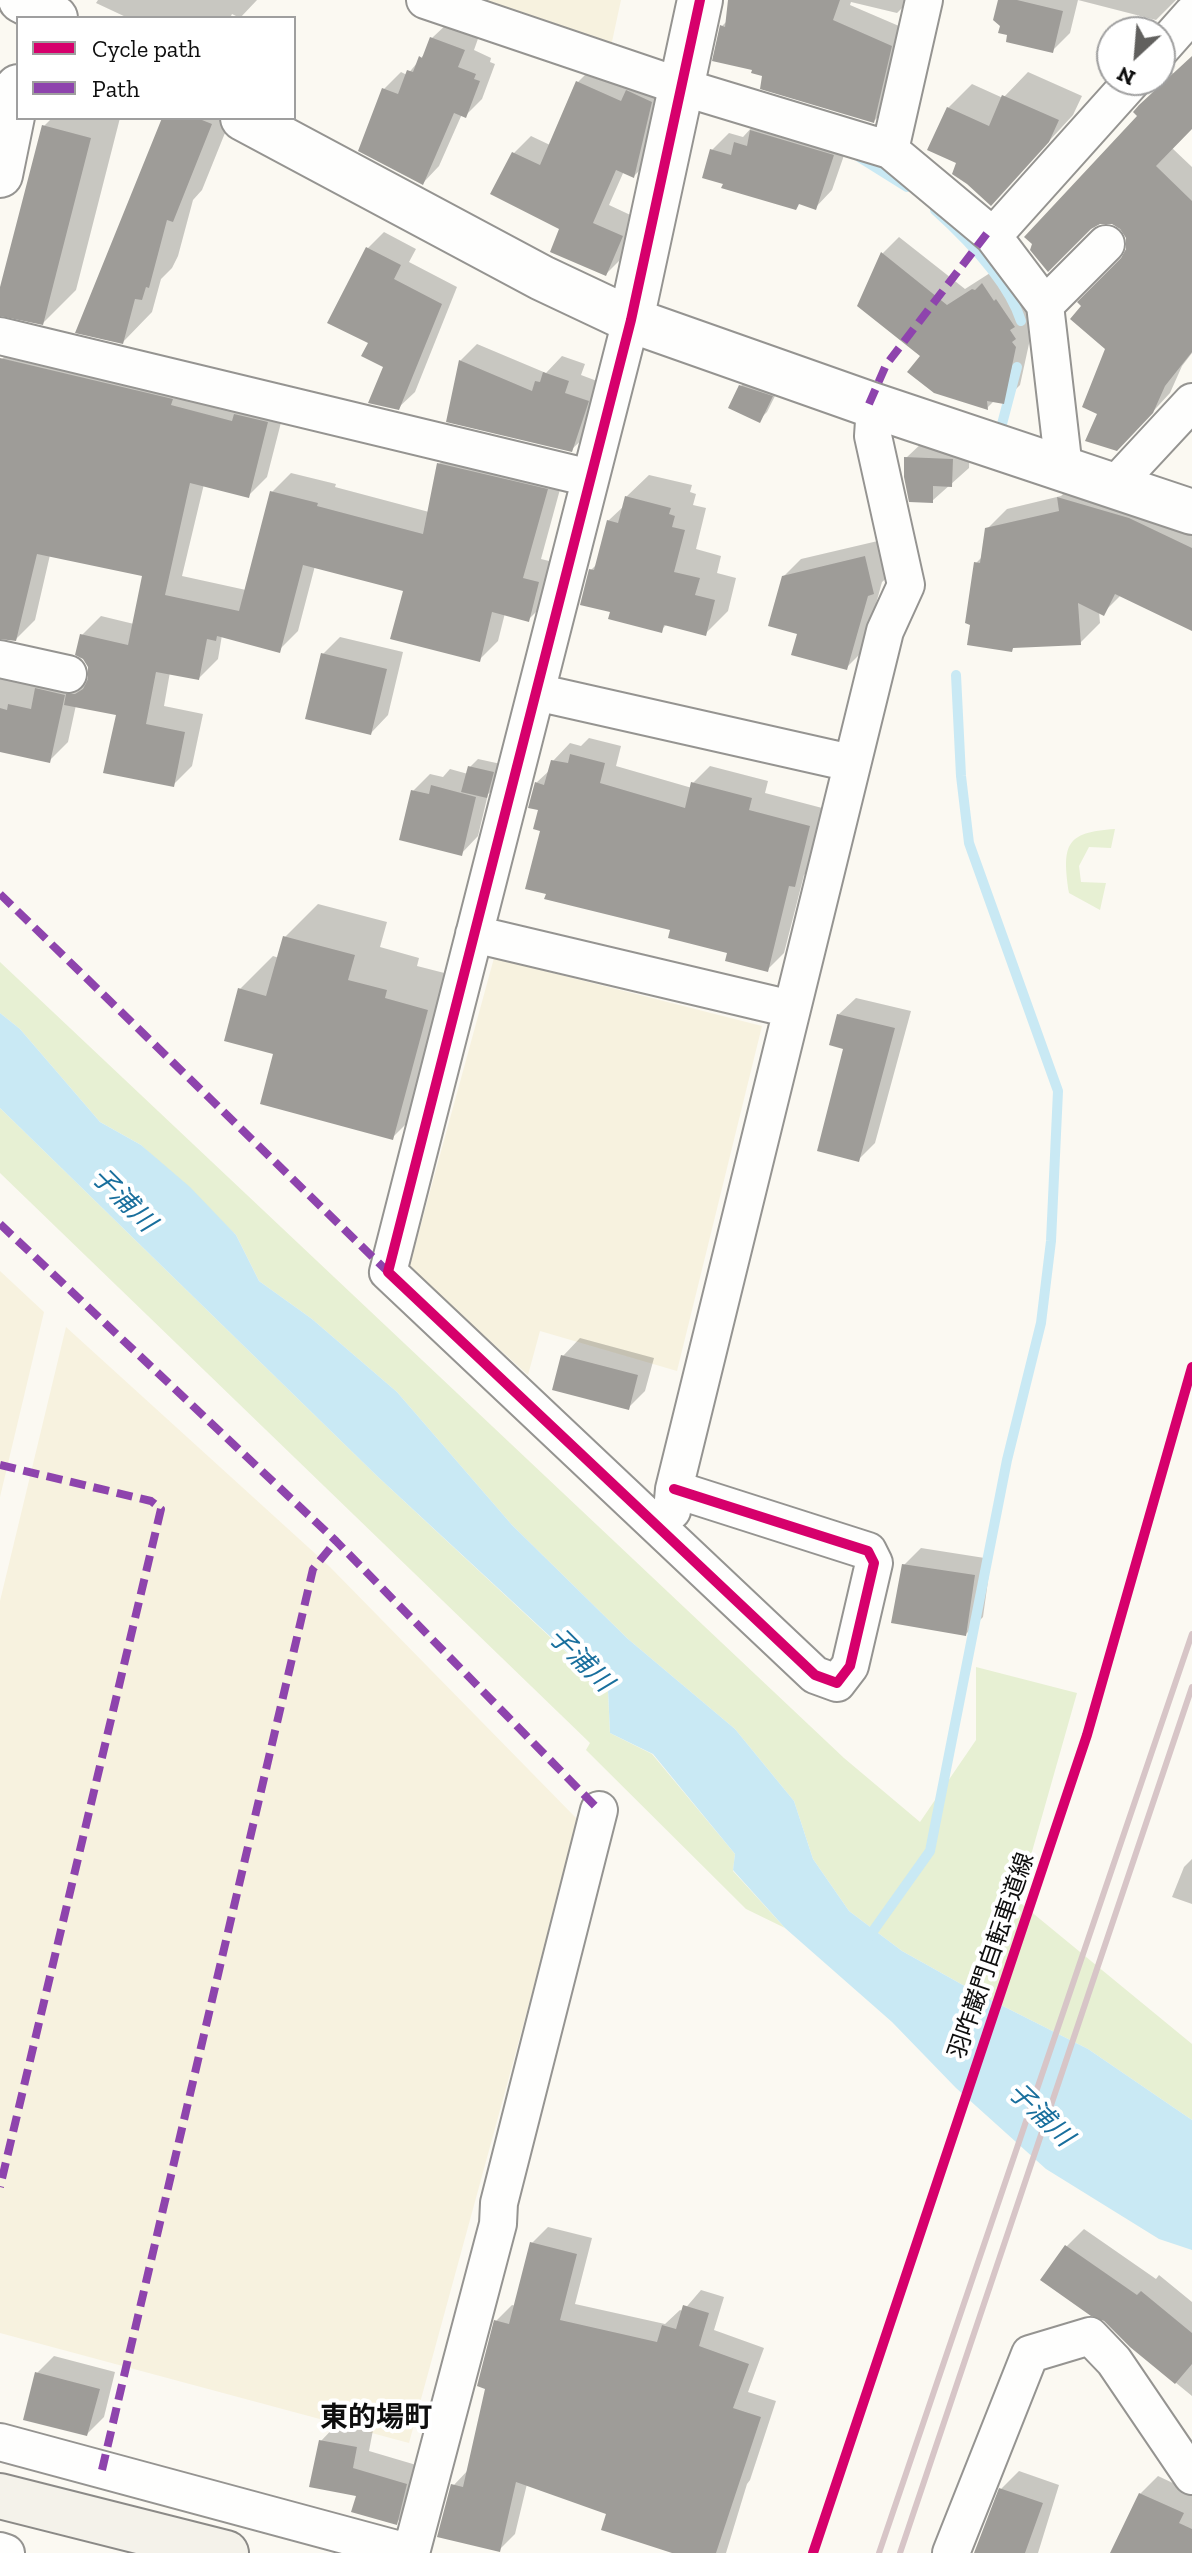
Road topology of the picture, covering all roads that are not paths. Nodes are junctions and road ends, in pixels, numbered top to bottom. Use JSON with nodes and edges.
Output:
{"nodes":[{"id":1,"x":425,"y":0,"type":"edge"},
{"id":2,"x":700,"y":0,"type":"edge"},
{"id":3,"x":924,"y":0,"type":"edge"},
{"id":4,"x":1192,"y":14,"type":"edge"},
{"id":5,"x":1176,"y":32,"type":"edge"},
{"id":6,"x":682,"y":87,"type":"junction"},
{"id":7,"x":1119,"y":96,"type":"edge"},
{"id":8,"x":16,"y":97,"type":"edge"},
{"id":9,"x":247,"y":120,"type":"edge"},
{"id":10,"x":890,"y":150,"type":"junction"},
{"id":11,"x":0,"y":175,"type":"edge"},
{"id":12,"x":993,"y":236,"type":"junction"},
{"id":13,"x":1106,"y":244,"type":"dead end"},
{"id":14,"x":1045,"y":305,"type":"junction"},
{"id":15,"x":631,"y":320,"type":"junction"},
{"id":16,"x":0,"y":336,"type":"edge"},
{"id":17,"x":1192,"y":402,"type":"edge"},
{"id":18,"x":882,"y":407,"type":"junction"},
{"id":19,"x":1064,"y":469,"type":"junction"},
{"id":20,"x":590,"y":478,"type":"junction"},
{"id":21,"x":1115,"y":485,"type":"junction"},
{"id":22,"x":1192,"y":512,"type":"edge"},
{"id":23,"x":0,"y":659,"type":"edge"},
{"id":24,"x":68,"y":674,"type":"dead end"},
{"id":25,"x":536,"y":692,"type":"junction"},
{"id":26,"x":851,"y":763,"type":"junction"},
{"id":27,"x":474,"y":934,"type":"junction"},
{"id":28,"x":791,"y":1009,"type":"junction"},
{"id":29,"x":674,"y":1489,"type":"junction"},
{"id":30,"x":668,"y":1537,"type":"junction"},
{"id":31,"x":599,"y":1810,"type":"dead end"},
{"id":32,"x":0,"y":2442,"type":"edge"},
{"id":33,"x":1192,"y":2476,"type":"edge"},
{"id":34,"x":0,"y":2496,"type":"edge"},
{"id":35,"x":226,"y":2553,"type":"edge"},
{"id":36,"x":411,"y":2553,"type":"edge"},
{"id":37,"x":951,"y":2553,"type":"edge"}],
"edges":[{"from":1,"to":6,"type":"street"},
{"from":2,"to":6,"type":"street"},
{"from":3,"to":10,"type":"street"},
{"from":4,"to":5,"type":"street"},
{"from":6,"to":10,"type":"street"},
{"from":6,"to":15,"type":"street"},
{"from":7,"to":12,"type":"street"},
{"from":8,"to":11,"type":"street"},
{"from":9,"to":15,"type":"street"},
{"from":10,"to":12,"type":"street"},
{"from":12,"to":14,"type":"street"},
{"from":13,"to":14,"type":"street"},
{"from":14,"to":19,"type":"street"},
{"from":15,"to":18,"type":"street"},
{"from":15,"to":20,"type":"street"},
{"from":16,"to":20,"type":"street"},
{"from":17,"to":21,"type":"street"},
{"from":18,"to":19,"type":"street"},
{"from":18,"to":26,"type":"street"},
{"from":19,"to":21,"type":"street"},
{"from":20,"to":25,"type":"street"},
{"from":21,"to":22,"type":"street"},
{"from":23,"to":24,"type":"street"},
{"from":25,"to":26,"type":"street"},
{"from":25,"to":27,"type":"street"},
{"from":26,"to":28,"type":"street"},
{"from":27,"to":28,"type":"street"},
{"from":27,"to":30,"type":"street"},
{"from":28,"to":29,"type":"street"},
{"from":29,"to":30,"type":"street"},
{"from":29,"to":30,"type":"street"},
{"from":31,"to":36,"type":"street"},
{"from":32,"to":36,"type":"street"},
{"from":33,"to":37,"type":"street"},
{"from":34,"to":35,"type":"main road"}]}
